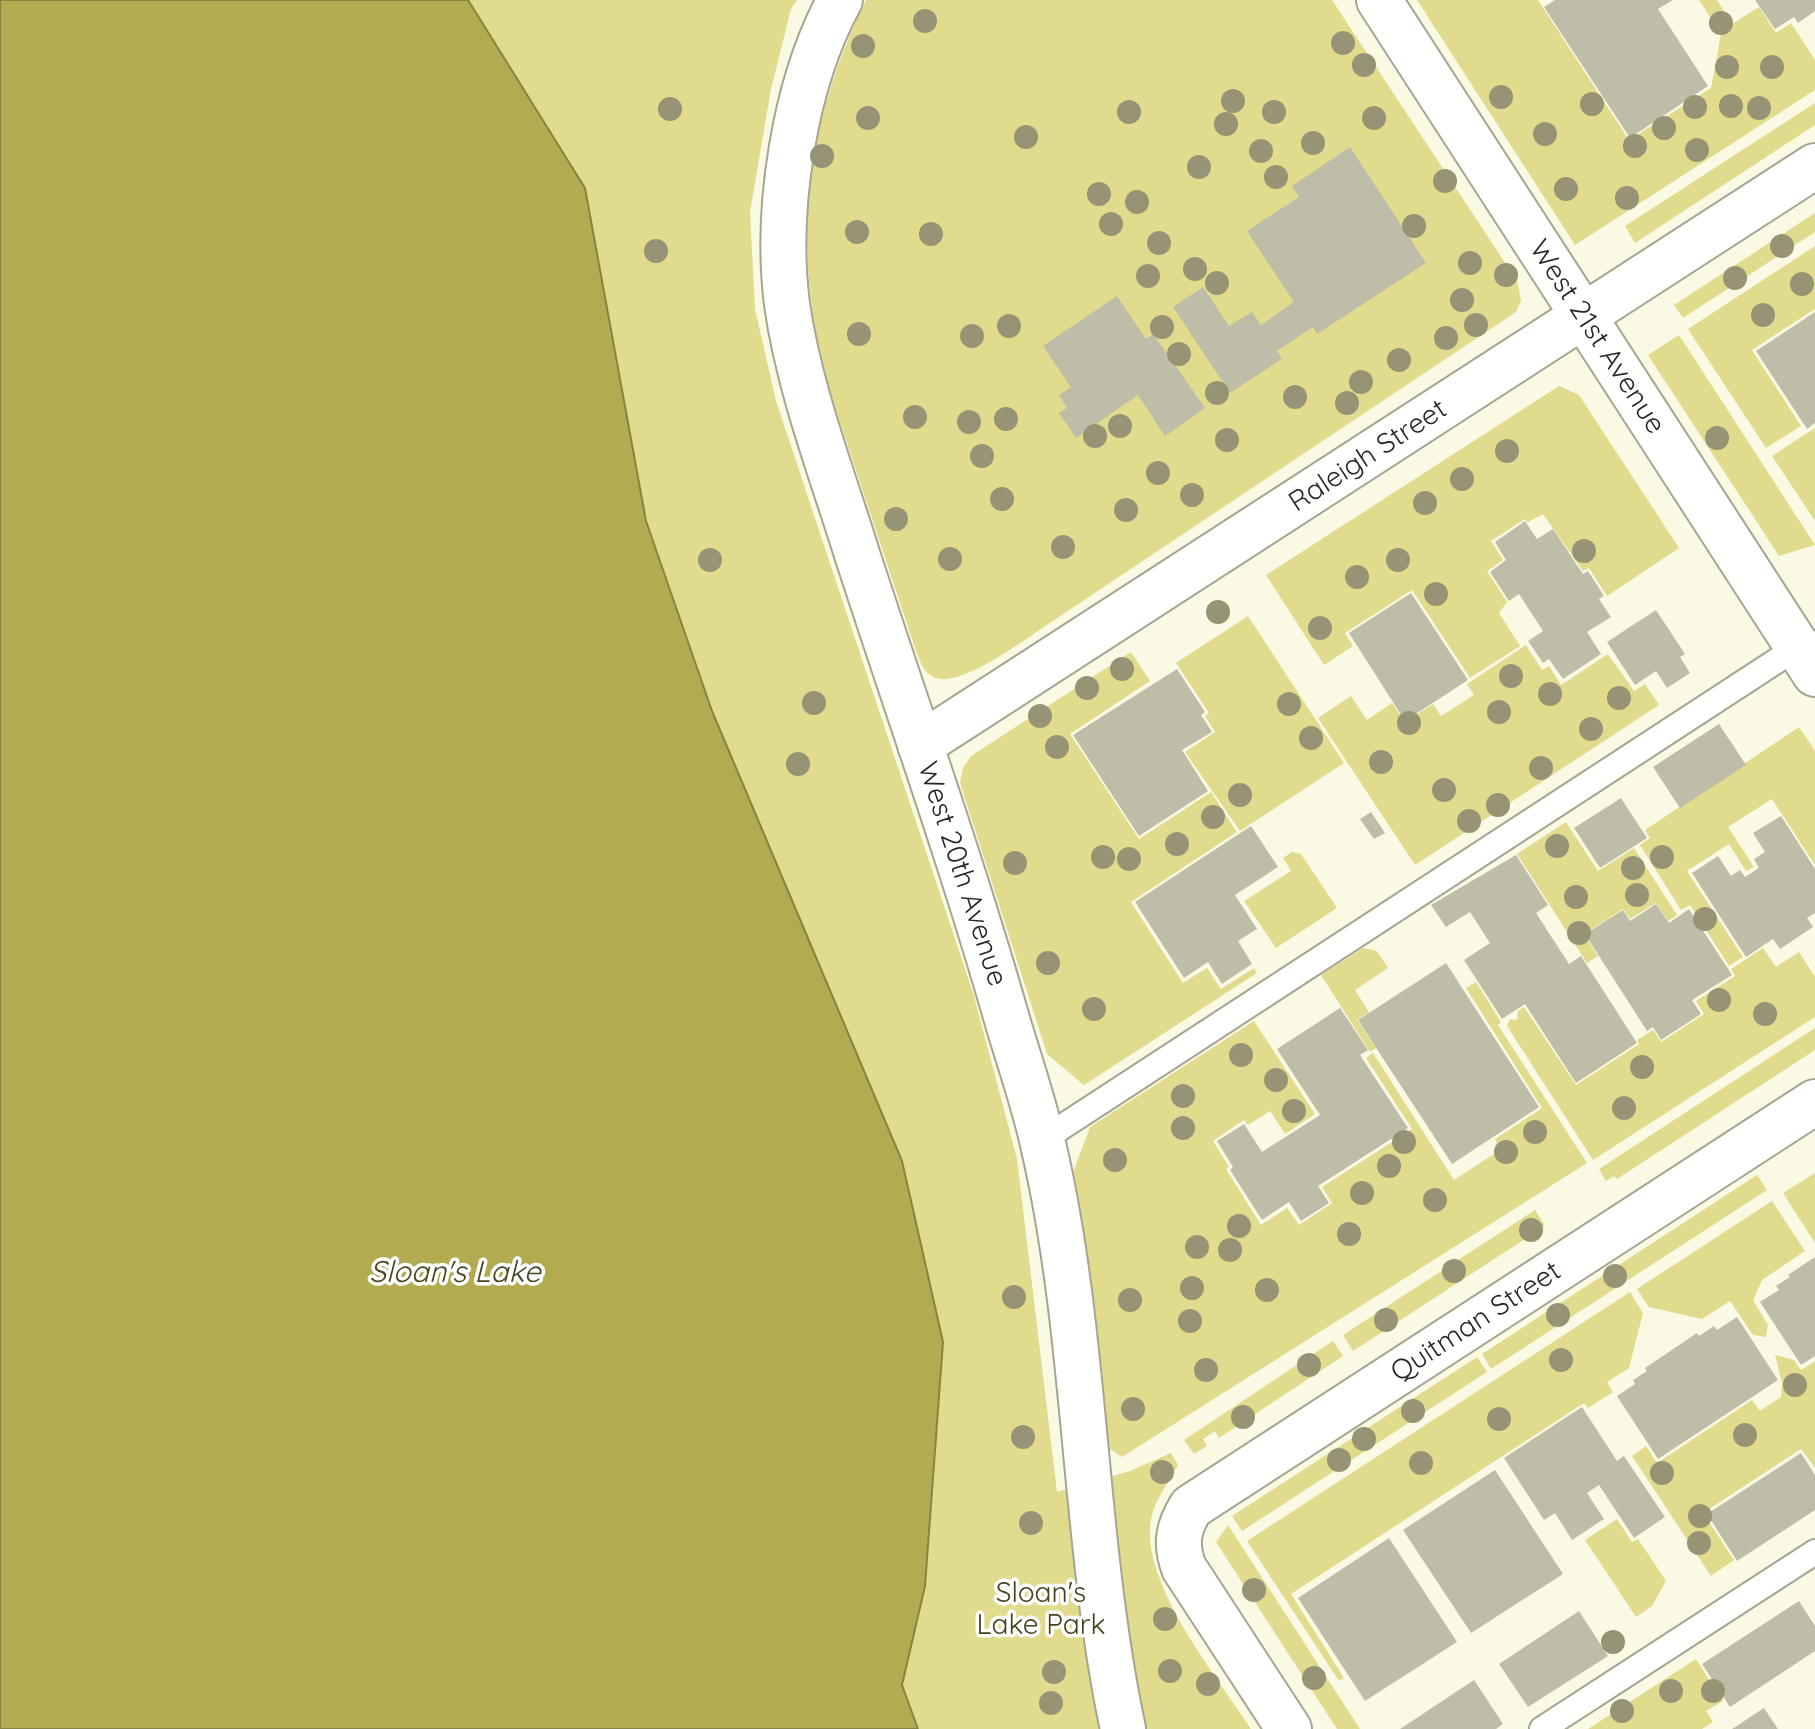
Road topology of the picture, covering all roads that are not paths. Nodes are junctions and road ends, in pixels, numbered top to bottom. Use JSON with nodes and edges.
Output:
{"nodes":[{"id":1,"x":840,"y":0,"type":"edge"},
{"id":2,"x":1379,"y":0,"type":"edge"},
{"id":3,"x":1815,"y":166,"type":"edge"},
{"id":4,"x":1583,"y":317,"type":"junction"},
{"id":5,"x":1809,"y":652,"type":"edge"},
{"id":6,"x":920,"y":745,"type":"junction"},
{"id":7,"x":1815,"y":1102,"type":"edge"},
{"id":8,"x":1042,"y":1140,"type":"junction"},
{"id":9,"x":1815,"y":1552,"type":"edge"},
{"id":10,"x":1123,"y":1729,"type":"edge"},
{"id":11,"x":1289,"y":1729,"type":"edge"},
{"id":12,"x":1542,"y":1729,"type":"edge"}],
"edges":[{"from":1,"to":6,"type":"street","name":"West 20th Avenue"},
{"from":2,"to":4,"type":"street","name":"West 21st Avenue"},
{"from":3,"to":4,"type":"street","name":"Raleigh Street"},
{"from":4,"to":5,"type":"street","name":"West 21st Avenue"},
{"from":4,"to":6,"type":"street","name":"Raleigh Street"},
{"from":5,"to":8,"type":"lane"},
{"from":6,"to":8,"type":"street","name":"West 20th Avenue"},
{"from":7,"to":11,"type":"street","name":"Quitman Street"},
{"from":8,"to":10,"type":"street","name":"West 20th Avenue"},
{"from":9,"to":12,"type":"lane"}]}
